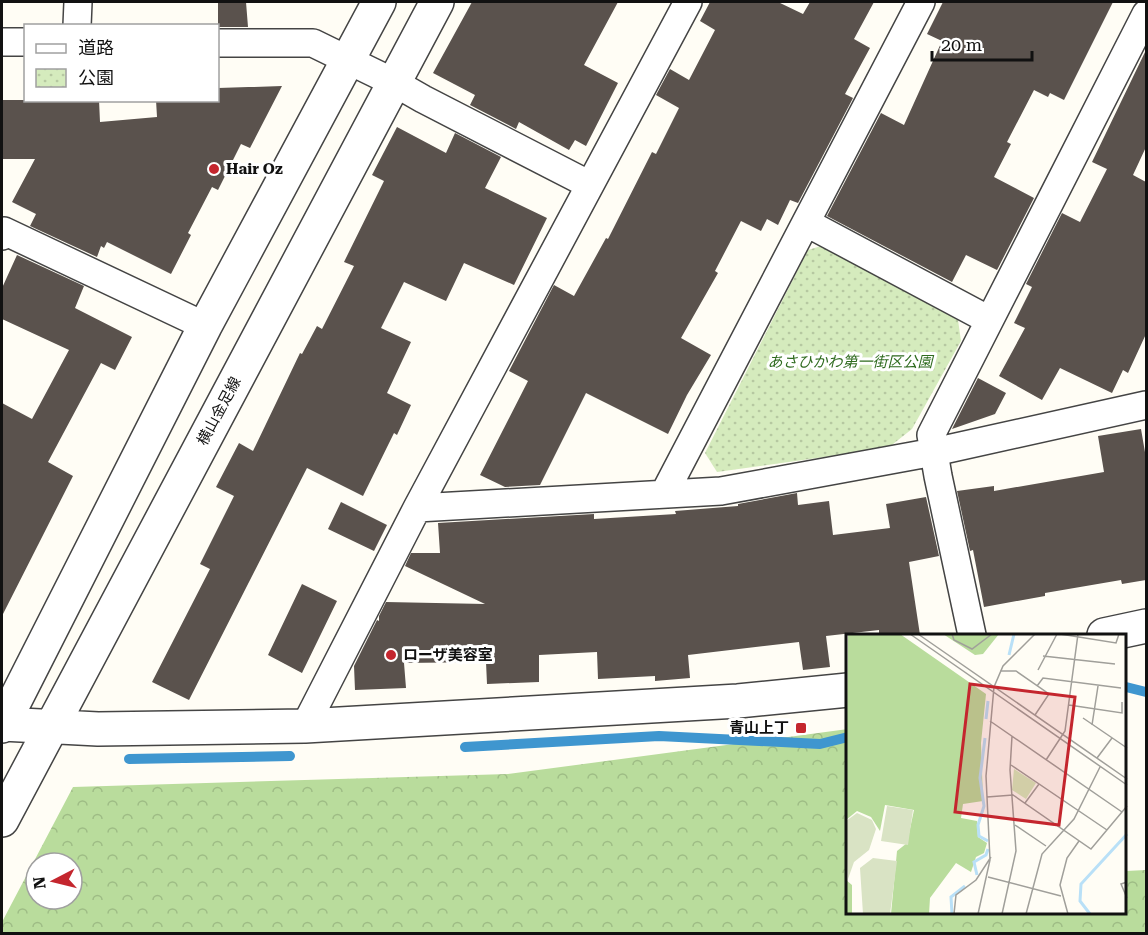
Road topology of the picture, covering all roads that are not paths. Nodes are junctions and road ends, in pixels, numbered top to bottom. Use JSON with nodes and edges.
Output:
{"nodes":[{"id":1,"x":78,"y":2,"type":"edge"},
{"id":2,"x":379,"y":2,"type":"edge"},
{"id":3,"x":436,"y":2,"type":"edge"},
{"id":4,"x":688,"y":2,"type":"edge"},
{"id":5,"x":921,"y":2,"type":"edge"},
{"id":6,"x":1146,"y":14,"type":"edge"},
{"id":7,"x":77,"y":24,"type":"edge"},
{"id":8,"x":2,"y":42,"type":"edge"},
{"id":9,"x":24,"y":42,"type":"edge"},
{"id":10,"x":219,"y":43,"type":"edge"},
{"id":11,"x":348,"y":60,"type":"junction"},
{"id":12,"x":395,"y":82,"type":"junction"},
{"id":13,"x":590,"y":185,"type":"junction"},
{"id":14,"x":807,"y":223,"type":"junction"},
{"id":15,"x":2,"y":236,"type":"edge"},
{"id":16,"x":989,"y":320,"type":"junction"},
{"id":17,"x":205,"y":326,"type":"junction"},
{"id":18,"x":1146,"y":405,"type":"edge"},
{"id":19,"x":933,"y":452,"type":"junction"},
{"id":20,"x":664,"y":494,"type":"junction"},
{"id":21,"x":417,"y":508,"type":"junction"},
{"id":22,"x":1146,"y":626,"type":"edge"},
{"id":23,"x":972,"y":634,"type":"edge"},
{"id":24,"x":1109,"y":634,"type":"edge"},
{"id":25,"x":846,"y":690,"type":"edge"},
{"id":26,"x":2,"y":725,"type":"edge"},
{"id":27,"x":304,"y":726,"type":"junction"},
{"id":28,"x":51,"y":728,"type":"junction"},
{"id":29,"x":2,"y":820,"type":"edge"}],
"edges":[{"from":1,"to":7,"type":"street"},
{"from":2,"to":11,"type":"street"},
{"from":3,"to":12,"type":"street","name":"横山金足線"},
{"from":4,"to":13,"type":"street"},
{"from":5,"to":14,"type":"street"},
{"from":6,"to":16,"type":"street"},
{"from":8,"to":9,"type":"street"},
{"from":10,"to":11,"type":"street"},
{"from":11,"to":12,"type":"street"},
{"from":11,"to":17,"type":"street"},
{"from":12,"to":13,"type":"street"},
{"from":12,"to":28,"type":"street","name":"横山金足線"},
{"from":13,"to":21,"type":"street"},
{"from":14,"to":16,"type":"street"},
{"from":14,"to":20,"type":"street"},
{"from":15,"to":17,"type":"street"},
{"from":16,"to":19,"type":"street"},
{"from":17,"to":26,"type":"street"},
{"from":18,"to":19,"type":"street"},
{"from":19,"to":20,"type":"street"},
{"from":19,"to":23,"type":"street"},
{"from":20,"to":21,"type":"street"},
{"from":21,"to":27,"type":"street"},
{"from":22,"to":24,"type":"street"},
{"from":25,"to":27,"type":"street"},
{"from":26,"to":28,"type":"street"},
{"from":27,"to":28,"type":"street"},
{"from":28,"to":29,"type":"street","name":"横山金足線"}]}
